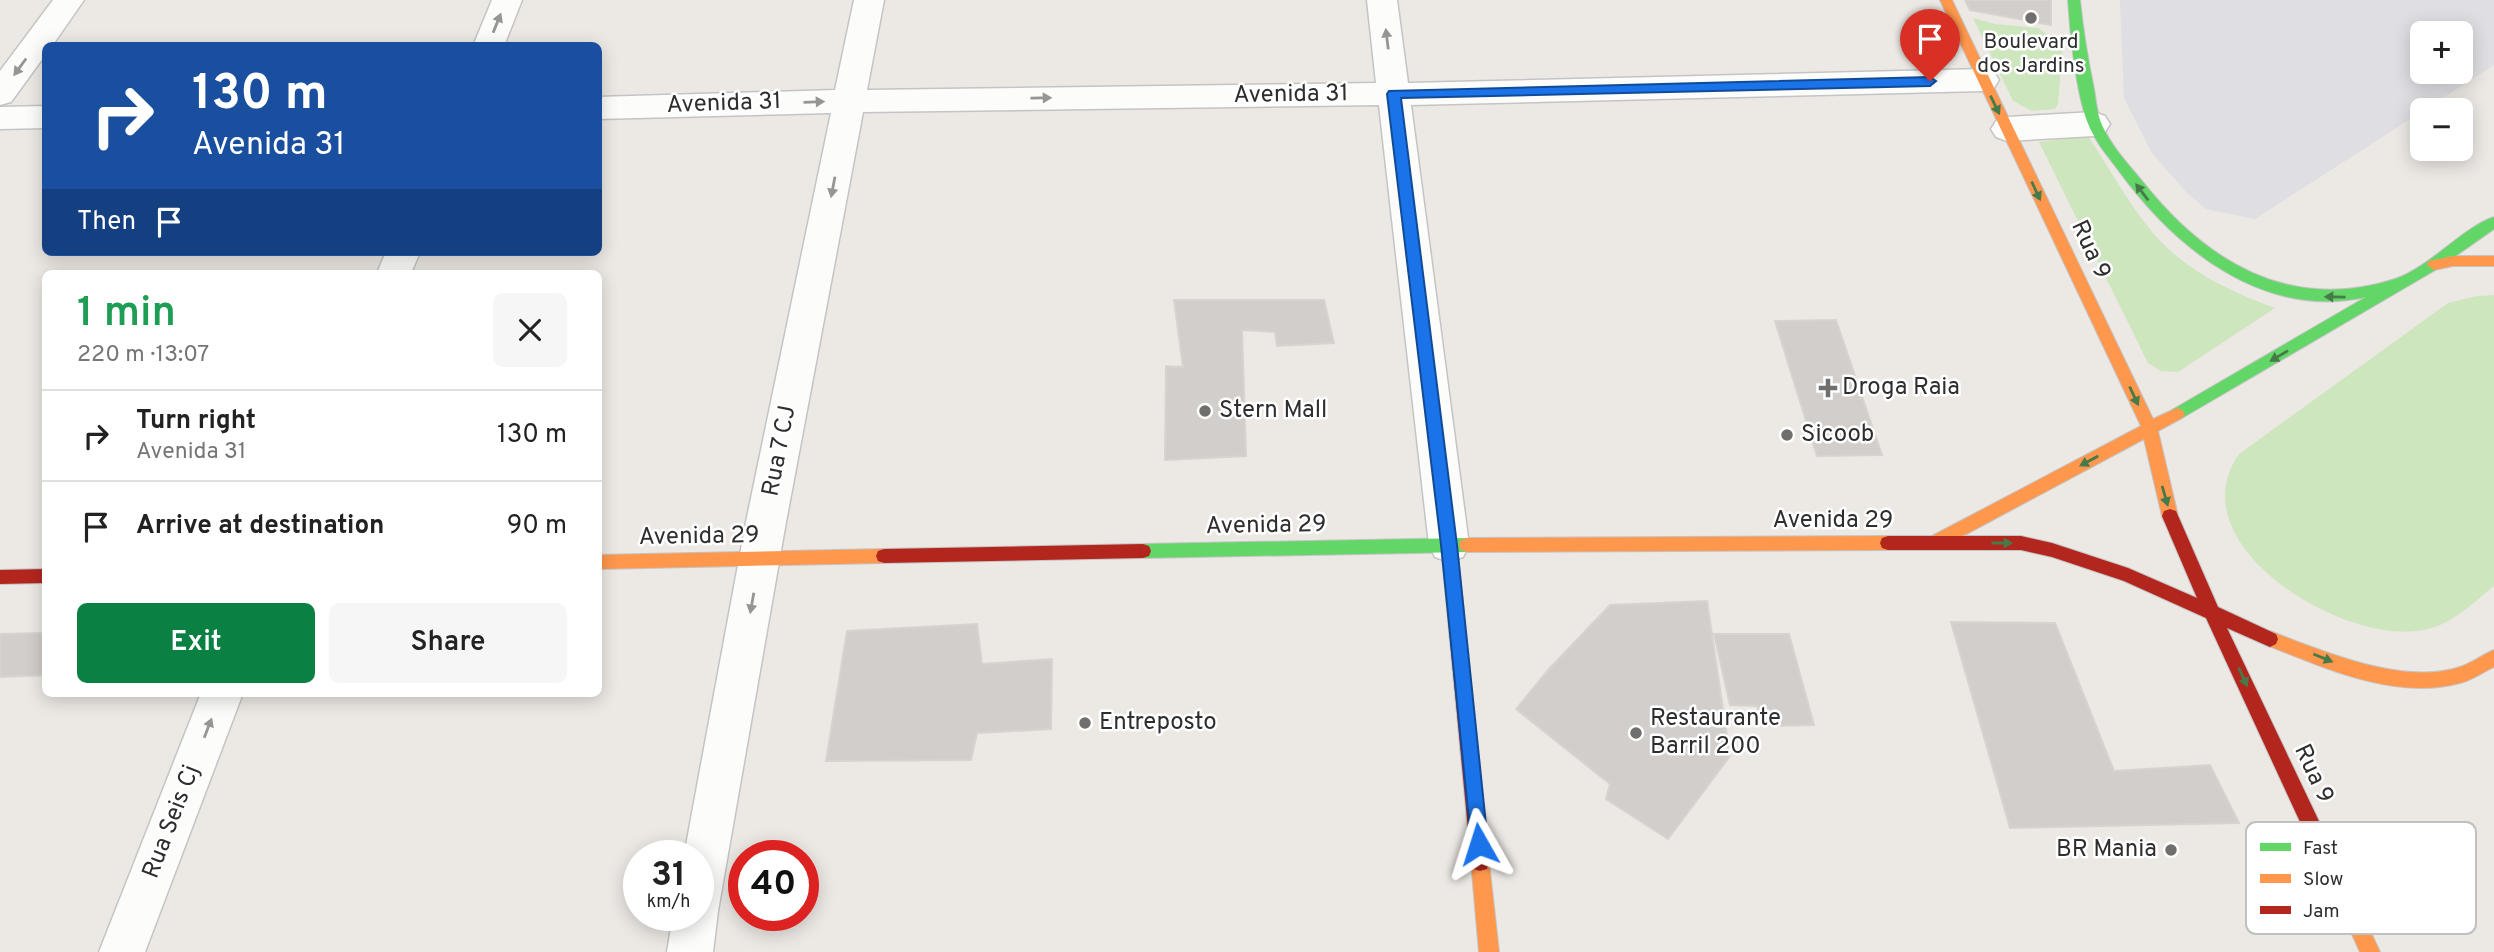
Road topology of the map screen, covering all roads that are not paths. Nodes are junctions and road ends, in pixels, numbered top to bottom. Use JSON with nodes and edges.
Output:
{"nodes":[{"id":1,"x":69,"y":0,"type":"edge"},
{"id":2,"x":507,"y":0,"type":"edge"},
{"id":3,"x":869,"y":0,"type":"edge"},
{"id":4,"x":1381,"y":0,"type":"edge"},
{"id":5,"x":1946,"y":0,"type":"edge"},
{"id":6,"x":2074,"y":0,"type":"edge"},
{"id":7,"x":490,"y":42,"type":"edge"},
{"id":8,"x":1983,"y":80,"type":"junction"},
{"id":9,"x":0,"y":94,"type":"edge"},
{"id":10,"x":1394,"y":94,"type":"junction"},
{"id":11,"x":850,"y":100,"type":"junction"},
{"id":12,"x":602,"y":108,"type":"edge"},
{"id":13,"x":42,"y":117,"type":"edge"},
{"id":14,"x":0,"y":118,"type":"edge"},
{"id":15,"x":2094,"y":124,"type":"junction"},
{"id":16,"x":2007,"y":129,"type":"junction"},
{"id":17,"x":2494,"y":222,"type":"edge"},
{"id":18,"x":2494,"y":261,"type":"edge"},
{"id":19,"x":2432,"y":265,"type":"junction"},
{"id":20,"x":2401,"y":283,"type":"junction"},
{"id":21,"x":2150,"y":429,"type":"junction"},
{"id":22,"x":1934,"y":543,"type":"junction"},
{"id":23,"x":1449,"y":545,"type":"junction"},
{"id":24,"x":760,"y":559,"type":"junction"},
{"id":25,"x":602,"y":562,"type":"edge"},
{"id":26,"x":42,"y":576,"type":"edge"},
{"id":27,"x":0,"y":577,"type":"edge"},
{"id":28,"x":2214,"y":615,"type":"junction"},
{"id":29,"x":2494,"y":658,"type":"edge"},
{"id":30,"x":220,"y":697,"type":"edge"},
{"id":31,"x":2310,"y":822,"type":"edge"},
{"id":32,"x":709,"y":840,"type":"edge"},
{"id":33,"x":693,"y":931,"type":"edge"},
{"id":34,"x":2362,"y":934,"type":"edge"},
{"id":35,"x":122,"y":952,"type":"edge"},
{"id":36,"x":690,"y":952,"type":"edge"},
{"id":37,"x":1489,"y":952,"type":"edge"},
{"id":38,"x":2370,"y":952,"type":"edge"}],
"edges":[{"from":1,"to":9,"type":"street","one_way":true},
{"from":7,"to":2,"type":"street","one_way":true},
{"from":3,"to":11,"type":"street","name":"Rua 7 CJ"},
{"from":10,"to":4,"type":"street","one_way":true},
{"from":5,"to":8,"type":"main road","name":"Rua 9"},
{"from":6,"to":15,"type":"main road"},
{"from":8,"to":10,"type":"street","name":"Avenida 31"},
{"from":8,"to":16,"type":"main road","name":"Rua 9","one_way":true},
{"from":11,"to":10,"type":"street","name":"Avenida 31","one_way":true},
{"from":10,"to":23,"type":"street"},
{"from":12,"to":11,"type":"street","name":"Avenida 31","one_way":true},
{"from":11,"to":24,"type":"street","name":"Rua 7 CJ","one_way":true},
{"from":13,"to":14,"type":"street"},
{"from":15,"to":16,"type":"street"},
{"from":20,"to":15,"type":"main road","one_way":true},
{"from":16,"to":21,"type":"main road","name":"Rua 9","one_way":true},
{"from":17,"to":19,"type":"main road"},
{"from":18,"to":19,"type":"main road"},
{"from":19,"to":20,"type":"main road"},
{"from":20,"to":21,"type":"main road","name":"Avenida 29","one_way":true},
{"from":21,"to":22,"type":"main road","name":"Avenida 29","one_way":true},
{"from":21,"to":28,"type":"main road","name":"Rua 9","one_way":true},
{"from":22,"to":23,"type":"main road","name":"Avenida 29"},
{"from":22,"to":28,"type":"main road","name":"Avenida 29","one_way":true},
{"from":23,"to":24,"type":"main road","name":"Avenida 29"},
{"from":23,"to":37,"type":"main road"},
{"from":24,"to":25,"type":"main road","name":"Avenida 29"},
{"from":24,"to":32,"type":"street","name":"Rua 7 CJ","one_way":true},
{"from":26,"to":27,"type":"main road"},
{"from":28,"to":29,"type":"main road","name":"Avenida 29","one_way":true},
{"from":28,"to":31,"type":"main road","name":"Rua 9","one_way":true},
{"from":35,"to":30,"type":"street","name":"Rua Seis Cj","one_way":true},
{"from":33,"to":36,"type":"street"},
{"from":34,"to":38,"type":"main road","name":"Rua 9","one_way":true}]}
